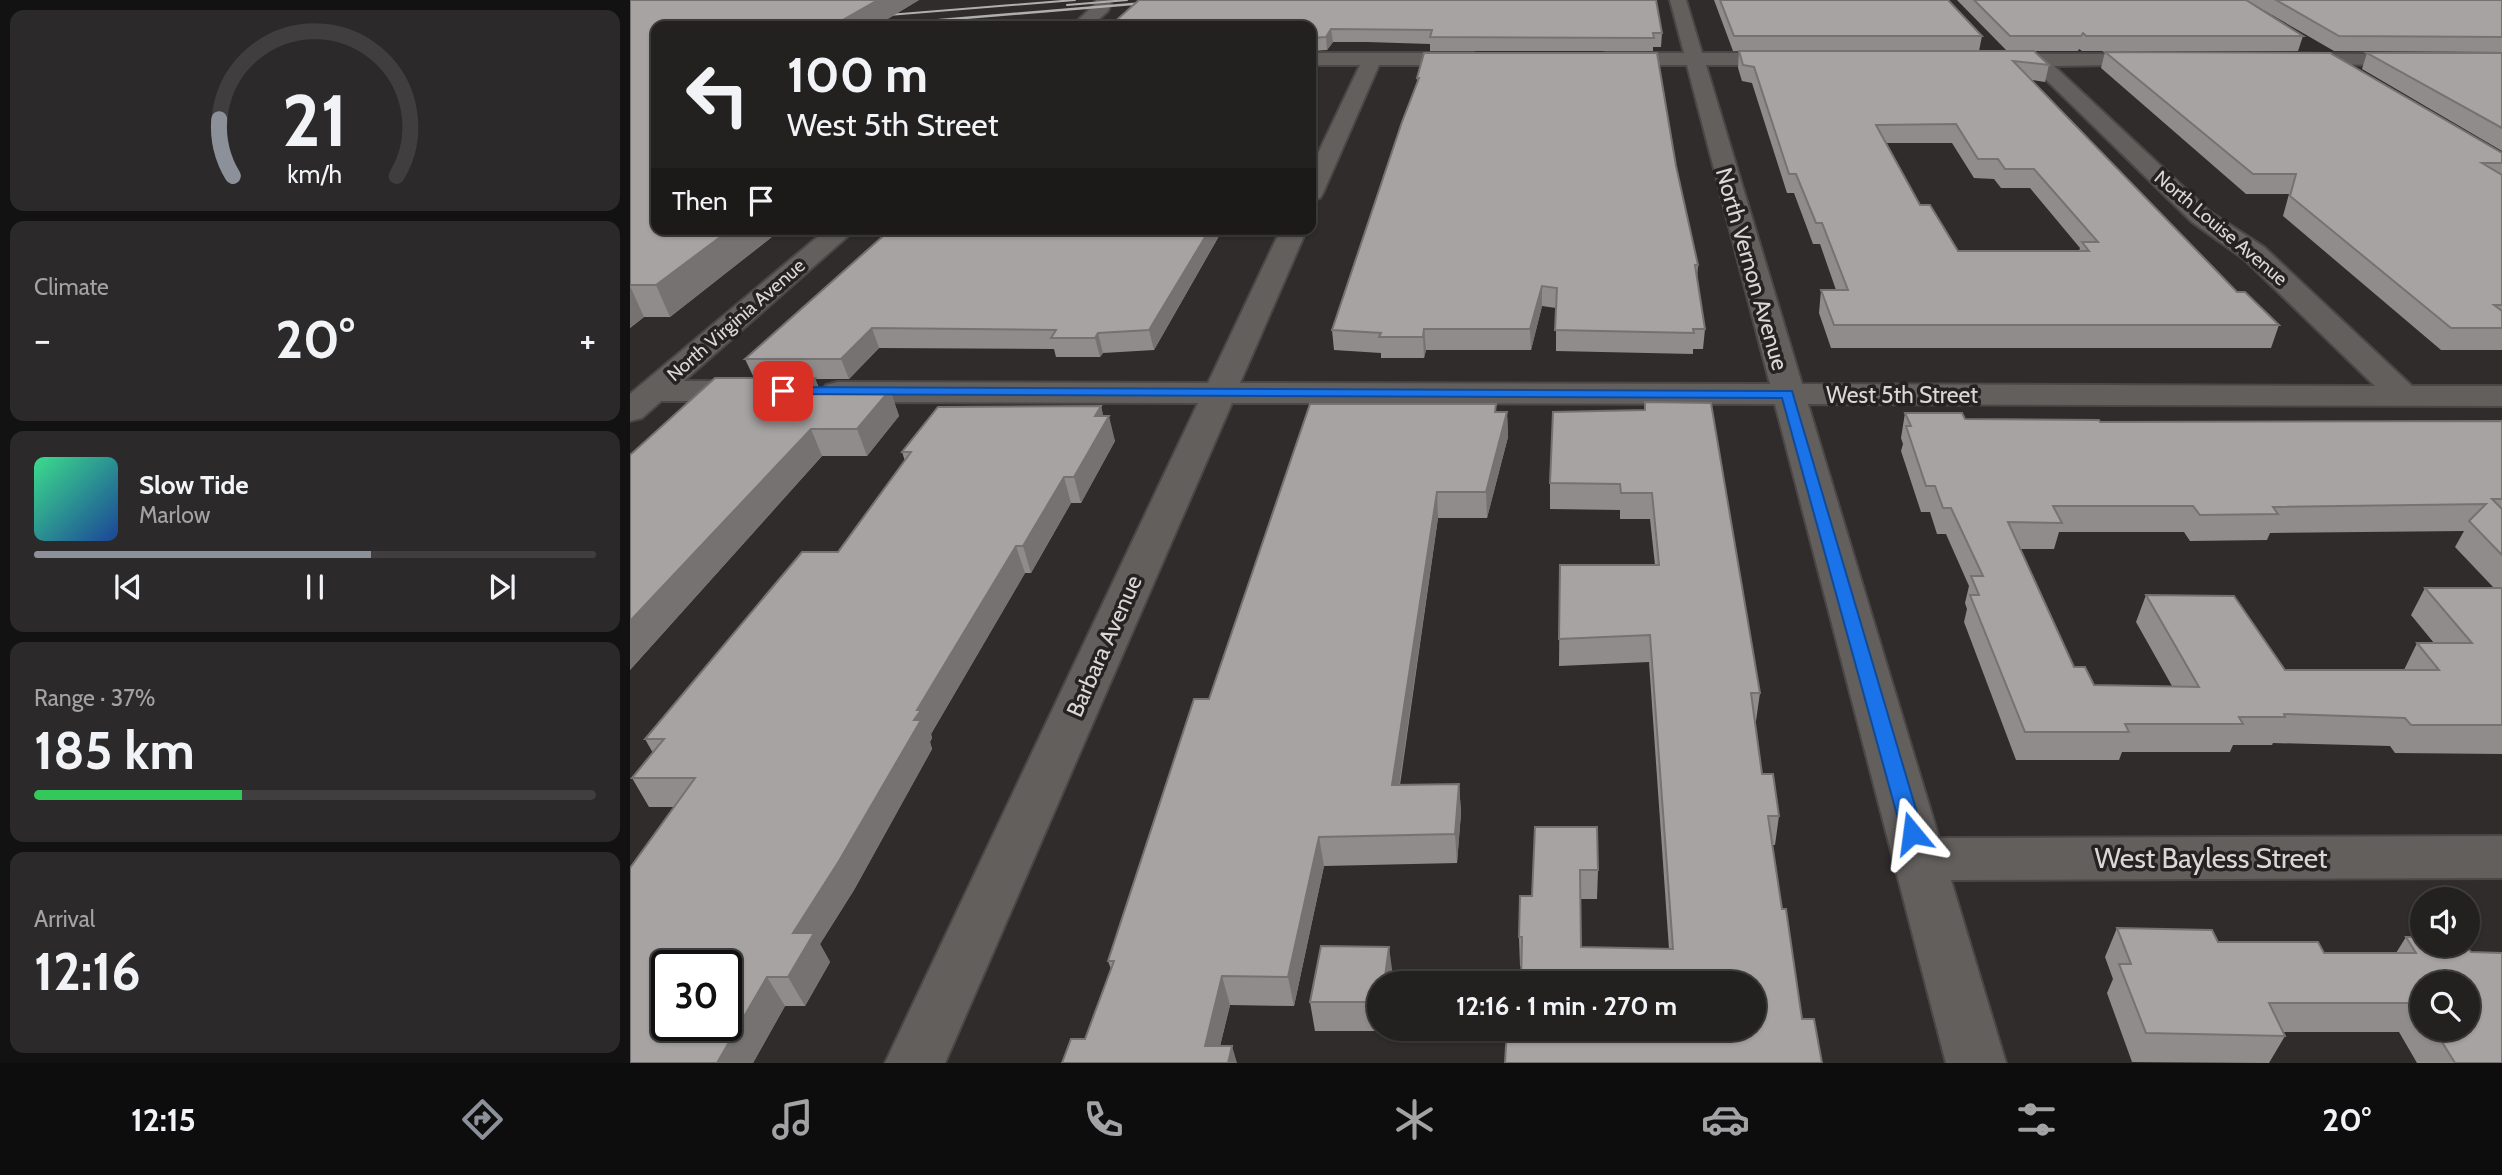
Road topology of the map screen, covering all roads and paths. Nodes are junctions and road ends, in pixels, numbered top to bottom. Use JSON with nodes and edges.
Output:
{"nodes":[{"id":1,"x":1104,"y":0,"type":"edge"},
{"id":2,"x":1678,"y":0,"type":"edge"},
{"id":3,"x":1087,"y":21,"type":"edge"},
{"id":4,"x":2294,"y":39,"type":"edge"},
{"id":5,"x":1982,"y":40,"type":"dead end"},
{"id":6,"x":1316,"y":59,"type":"edge"},
{"id":7,"x":1372,"y":59,"type":"junction"},
{"id":8,"x":1497,"y":59,"type":"edge"},
{"id":9,"x":1581,"y":59,"type":"edge"},
{"id":10,"x":1693,"y":59,"type":"junction"},
{"id":11,"x":1814,"y":59,"type":"edge"},
{"id":12,"x":1975,"y":60,"type":"edge"},
{"id":13,"x":2001,"y":60,"type":"junction"},
{"id":14,"x":2037,"y":60,"type":"junction"},
{"id":15,"x":2176,"y":60,"type":"edge"},
{"id":16,"x":2274,"y":60,"type":"edge"},
{"id":17,"x":2330,"y":60,"type":"junction"},
{"id":18,"x":2502,"y":60,"type":"edge"},
{"id":19,"x":2365,"y":82,"type":"edge"},
{"id":20,"x":1316,"y":182,"type":"edge"},
{"id":21,"x":836,"y":235,"type":"edge"},
{"id":22,"x":1291,"y":235,"type":"edge"},
{"id":23,"x":1219,"y":394,"type":"junction"},
{"id":24,"x":1787,"y":394,"type":"junction"},
{"id":25,"x":2404,"y":396,"type":"junction"},
{"id":26,"x":2502,"y":396,"type":"edge"},
{"id":27,"x":638,"y":398,"type":"edge"},
{"id":28,"x":2502,"y":857,"type":"edge"},
{"id":29,"x":1920,"y":859,"type":"junction"},
{"id":30,"x":915,"y":1063,"type":"edge"},
{"id":31,"x":1976,"y":1063,"type":"edge"}],
"edges":[{"from":1,"to":3,"type":"street"},
{"from":2,"to":10,"type":"street","name":"North Vernon Avenue"},
{"from":4,"to":17,"type":"street"},
{"from":5,"to":13,"type":"street"},
{"from":6,"to":7,"type":"street"},
{"from":7,"to":8,"type":"street"},
{"from":7,"to":20,"type":"street"},
{"from":9,"to":10,"type":"street"},
{"from":10,"to":11,"type":"street"},
{"from":10,"to":24,"type":"street","name":"North Vernon Avenue"},
{"from":12,"to":13,"type":"street"},
{"from":13,"to":14,"type":"street"},
{"from":14,"to":15,"type":"street"},
{"from":14,"to":25,"type":"street","name":"North Louise Avenue"},
{"from":16,"to":17,"type":"street"},
{"from":17,"to":18,"type":"street"},
{"from":17,"to":19,"type":"street"},
{"from":21,"to":27,"type":"street","name":"North Virginia Avenue"},
{"from":22,"to":23,"type":"street","name":"Barbara Avenue"},
{"from":23,"to":24,"type":"street","name":"West 5th Street"},
{"from":23,"to":27,"type":"street","name":"West 5th Street"},
{"from":23,"to":30,"type":"street","name":"Barbara Avenue"},
{"from":24,"to":25,"type":"street","name":"West 5th Street"},
{"from":24,"to":29,"type":"street","name":"North Vernon Avenue"},
{"from":25,"to":26,"type":"street","name":"West 5th Street"},
{"from":28,"to":29,"type":"street","name":"West Bayless Street"},
{"from":29,"to":31,"type":"street","name":"North Vernon Avenue"}]}
